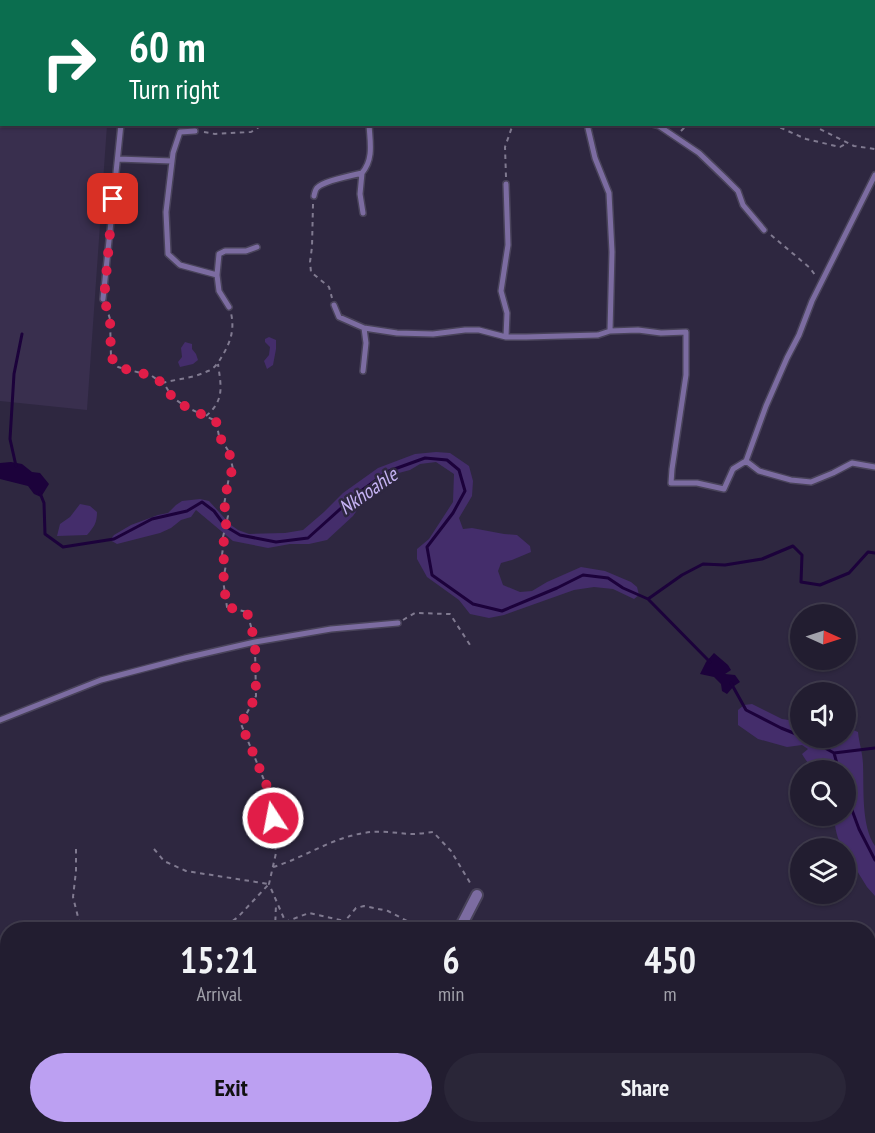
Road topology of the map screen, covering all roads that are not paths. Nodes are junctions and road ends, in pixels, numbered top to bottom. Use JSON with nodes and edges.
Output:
{"nodes":[{"id":1,"x":121,"y":126,"type":"edge"},
{"id":2,"x":369,"y":126,"type":"edge"},
{"id":3,"x":587,"y":126,"type":"edge"},
{"id":4,"x":659,"y":126,"type":"edge"},
{"id":5,"x":195,"y":131,"type":"road end"},
{"id":6,"x":118,"y":159,"type":"junction"},
{"id":7,"x":172,"y":161,"type":"junction"},
{"id":8,"x":362,"y":173,"type":"junction"},
{"id":9,"x":875,"y":175,"type":"edge"},
{"id":10,"x":506,"y":184,"type":"road end"},
{"id":11,"x":314,"y":196,"type":"road end"},
{"id":12,"x":363,"y":213,"type":"dead end"},
{"id":13,"x":764,"y":230,"type":"road end"},
{"id":14,"x":257,"y":247,"type":"dead end"},
{"id":15,"x":218,"y":275,"type":"junction"},
{"id":16,"x":104,"y":299,"type":"road end"},
{"id":17,"x":334,"y":305,"type":"road end"},
{"id":18,"x":229,"y":308,"type":"road end"},
{"id":19,"x":364,"y":328,"type":"junction"},
{"id":20,"x":610,"y":331,"type":"junction"},
{"id":21,"x":506,"y":337,"type":"junction"},
{"id":22,"x":363,"y":371,"type":"dead end"},
{"id":23,"x":746,"y":461,"type":"junction"},
{"id":24,"x":875,"y":467,"type":"edge"},
{"id":25,"x":398,"y":622,"type":"road end"},
{"id":26,"x":0,"y":720,"type":"edge"},
{"id":27,"x":477,"y":895,"type":"road end"},
{"id":28,"x":463,"y":922,"type":"edge"}],
"edges":[{"from":1,"to":6,"type":"lane"},
{"from":2,"to":8,"type":"lane"},
{"from":3,"to":20,"type":"lane"},
{"from":4,"to":13,"type":"lane"},
{"from":5,"to":7,"type":"lane"},
{"from":6,"to":7,"type":"lane"},
{"from":6,"to":16,"type":"lane"},
{"from":7,"to":15,"type":"lane"},
{"from":8,"to":11,"type":"lane"},
{"from":8,"to":12,"type":"lane"},
{"from":9,"to":23,"type":"lane"},
{"from":10,"to":21,"type":"lane"},
{"from":14,"to":15,"type":"lane"},
{"from":15,"to":18,"type":"lane"},
{"from":17,"to":19,"type":"lane"},
{"from":19,"to":21,"type":"lane"},
{"from":19,"to":22,"type":"lane"},
{"from":20,"to":21,"type":"lane"},
{"from":20,"to":23,"type":"lane"},
{"from":23,"to":24,"type":"lane"},
{"from":25,"to":26,"type":"lane"},
{"from":27,"to":28,"type":"street"}]}
